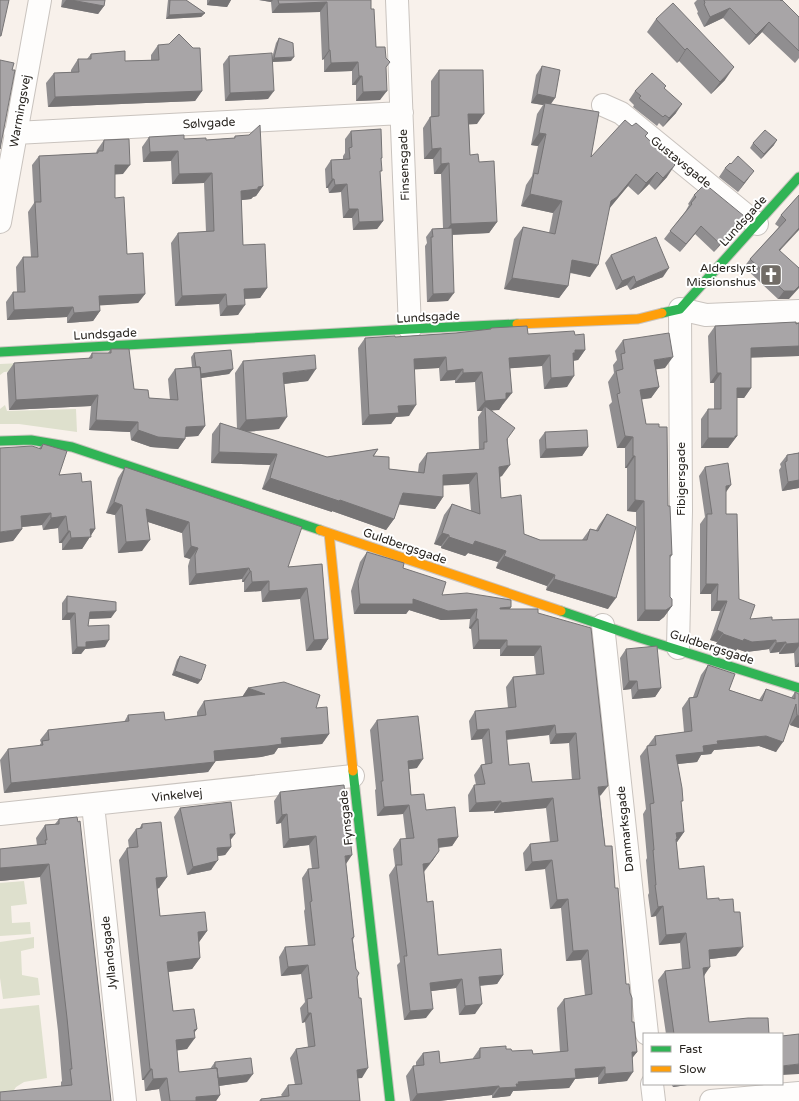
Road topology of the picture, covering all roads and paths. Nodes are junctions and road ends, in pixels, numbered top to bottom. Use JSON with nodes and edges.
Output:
{"nodes":[{"id":1,"x":40,"y":0,"type":"edge"},
{"id":2,"x":397,"y":0,"type":"edge"},
{"id":3,"x":603,"y":105,"type":"dead end"},
{"id":4,"x":402,"y":113,"type":"junction"},
{"id":5,"x":15,"y":133,"type":"junction"},
{"id":6,"x":799,"y":177,"type":"edge"},
{"id":7,"x":0,"y":222,"type":"edge"},
{"id":8,"x":757,"y":224,"type":"junction"},
{"id":9,"x":680,"y":309,"type":"junction"},
{"id":10,"x":799,"y":311,"type":"edge"},
{"id":11,"x":410,"y":329,"type":"junction"},
{"id":12,"x":0,"y":352,"type":"edge"},
{"id":13,"x":0,"y":441,"type":"edge"},
{"id":14,"x":328,"y":533,"type":"junction"},
{"id":15,"x":603,"y":625,"type":"junction"},
{"id":16,"x":678,"y":648,"type":"junction"},
{"id":17,"x":799,"y":688,"type":"edge"},
{"id":18,"x":354,"y":776,"type":"junction"},
{"id":19,"x":93,"y":805,"type":"junction"},
{"id":20,"x":0,"y":814,"type":"edge"},
{"id":21,"x":647,"y":1033,"type":"edge"},
{"id":22,"x":652,"y":1085,"type":"edge"},
{"id":23,"x":799,"y":1093,"type":"edge"},
{"id":24,"x":125,"y":1101,"type":"edge"},
{"id":25,"x":390,"y":1101,"type":"edge"},
{"id":26,"x":654,"y":1101,"type":"edge"},
{"id":27,"x":711,"y":1101,"type":"edge"}],
"edges":[{"from":1,"to":5,"type":"street","name":"Warmingsvej"},
{"from":2,"to":4,"type":"street","name":"Finsensgade"},
{"from":3,"to":8,"type":"street","name":"Gustavsgade"},
{"from":4,"to":5,"type":"street","name":"Sølvgade"},
{"from":4,"to":11,"type":"street","name":"Finsensgade"},
{"from":5,"to":7,"type":"street","name":"Warmingsvej"},
{"from":6,"to":8,"type":"street","name":"Lundsgade"},
{"from":8,"to":9,"type":"street","name":"Lundsgade"},
{"from":9,"to":10,"type":"street"},
{"from":9,"to":11,"type":"street","name":"Lundsgade"},
{"from":9,"to":16,"type":"street","name":"Fibigersgade"},
{"from":11,"to":12,"type":"street","name":"Lundsgade"},
{"from":13,"to":14,"type":"street","name":"Guldbergsgade"},
{"from":14,"to":15,"type":"street","name":"Guldbergsgade"},
{"from":14,"to":18,"type":"street","name":"Fynsgade"},
{"from":15,"to":16,"type":"street","name":"Guldbergsgade"},
{"from":15,"to":21,"type":"street","name":"Danmarksgade"},
{"from":16,"to":17,"type":"street","name":"Guldbergsgade"},
{"from":18,"to":19,"type":"street","name":"Vinkelvej"},
{"from":18,"to":25,"type":"street","name":"Fynsgade"},
{"from":19,"to":20,"type":"street","name":"Vinkelvej"},
{"from":19,"to":24,"type":"street","name":"Jyllandsgade"},
{"from":22,"to":26,"type":"street"},
{"from":23,"to":27,"type":"street"}]}
